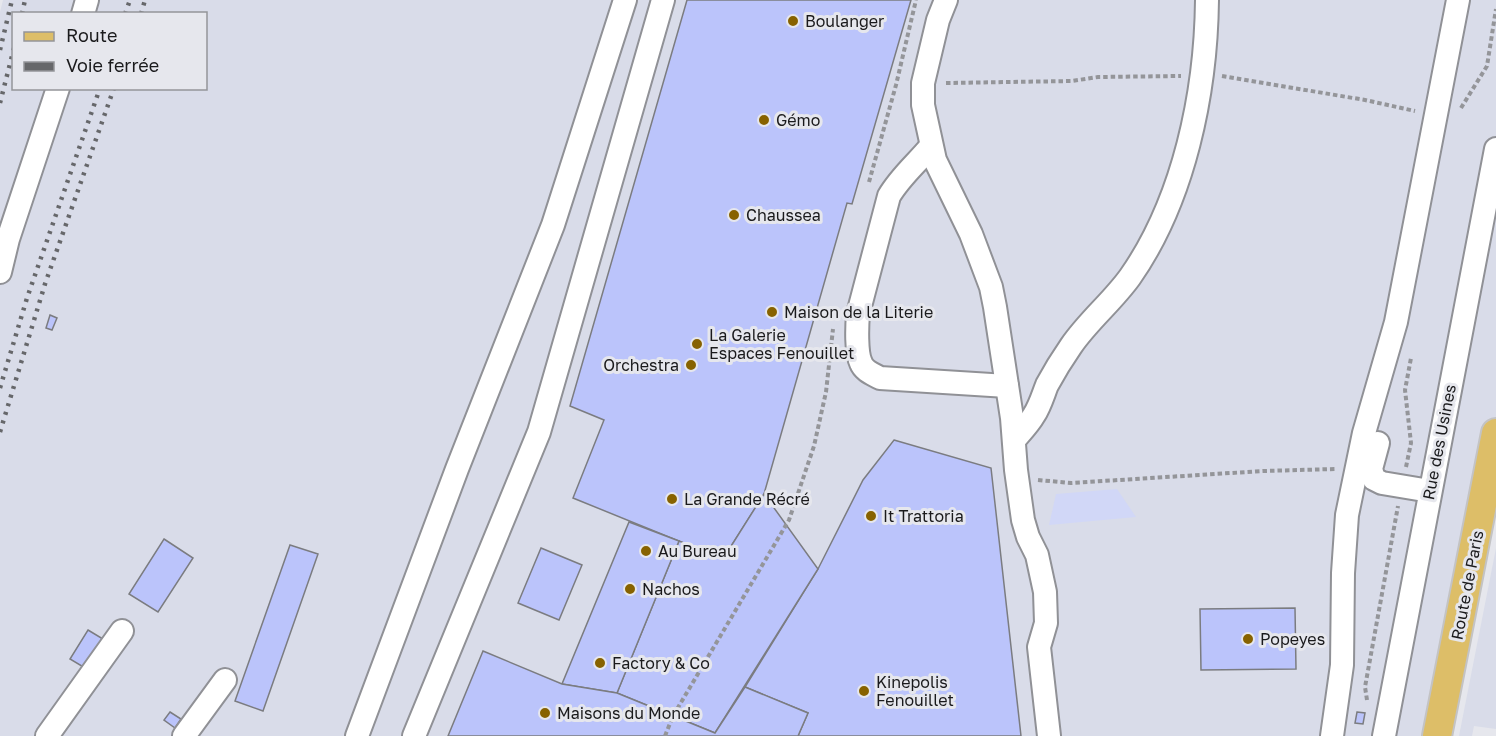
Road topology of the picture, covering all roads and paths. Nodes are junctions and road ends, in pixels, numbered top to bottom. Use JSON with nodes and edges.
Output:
{"nodes":[{"id":1,"x":625,"y":0,"type":"edge"},
{"id":2,"x":663,"y":0,"type":"edge"},
{"id":3,"x":916,"y":0,"type":"edge"},
{"id":4,"x":946,"y":0,"type":"edge"},
{"id":5,"x":1207,"y":0,"type":"edge"},
{"id":6,"x":1458,"y":0,"type":"edge"},
{"id":7,"x":1496,"y":9,"type":"edge"},
{"id":8,"x":57,"y":90,"type":"edge"},
{"id":9,"x":1459,"y":110,"type":"dead end"},
{"id":10,"x":931,"y":146,"type":"junction"},
{"id":11,"x":1496,"y":148,"type":"edge"},
{"id":12,"x":868,"y":186,"type":"dead end"},
{"id":13,"x":0,"y":272,"type":"edge"},
{"id":14,"x":833,"y":321,"type":"dead end"},
{"id":15,"x":1412,"y":355,"type":"dead end"},
{"id":16,"x":1380,"y":380,"type":"junction"},
{"id":17,"x":1007,"y":386,"type":"junction"},
{"id":18,"x":1496,"y":433,"type":"edge"},
{"id":19,"x":1014,"y":440,"type":"junction"},
{"id":20,"x":1493,"y":467,"type":"edge"},
{"id":21,"x":1357,"y":469,"type":"junction"},
{"id":22,"x":1016,"y":470,"type":"junction"},
{"id":23,"x":1401,"y":494,"type":"junction"},
{"id":24,"x":1429,"y":498,"type":"junction"},
{"id":25,"x":1350,"y":503,"type":"junction"},
{"id":26,"x":122,"y":631,"type":"dead end"},
{"id":27,"x":225,"y":680,"type":"dead end"},
{"id":28,"x":1369,"y":711,"type":"dead end"},
{"id":29,"x":47,"y":736,"type":"edge"},
{"id":30,"x":184,"y":736,"type":"edge"},
{"id":31,"x":357,"y":736,"type":"edge"},
{"id":32,"x":414,"y":736,"type":"edge"},
{"id":33,"x":665,"y":736,"type":"edge"},
{"id":34,"x":1049,"y":736,"type":"edge"},
{"id":35,"x":1332,"y":736,"type":"edge"},
{"id":36,"x":1384,"y":736,"type":"edge"},
{"id":37,"x":1437,"y":736,"type":"edge"}],
"edges":[{"from":1,"to":31,"type":"street"},
{"from":2,"to":32,"type":"street"},
{"from":3,"to":12,"type":"path"},
{"from":4,"to":10,"type":"street"},
{"from":5,"to":19,"type":"street"},
{"from":6,"to":16,"type":"street"},
{"from":7,"to":9,"type":"path"},
{"from":8,"to":13,"type":"street"},
{"from":10,"to":17,"type":"street"},
{"from":10,"to":17,"type":"street"},
{"from":11,"to":24,"type":"street","name":"Rue des Usines"},
{"from":14,"to":33,"type":"path"},
{"from":15,"to":23,"type":"path"},
{"from":16,"to":21,"type":"street"},
{"from":16,"to":23,"type":"street"},
{"from":17,"to":19,"type":"street"},
{"from":18,"to":20,"type":"main road","name":"Route de Paris"},
{"from":19,"to":22,"type":"street"},
{"from":20,"to":37,"type":"main road","name":"Route de Paris"},
{"from":21,"to":22,"type":"path"},
{"from":21,"to":25,"type":"street"},
{"from":22,"to":34,"type":"street"},
{"from":23,"to":24,"type":"street"},
{"from":23,"to":25,"type":"street"},
{"from":23,"to":28,"type":"path"},
{"from":24,"to":36,"type":"street","name":"Rue des Usines"},
{"from":25,"to":35,"type":"street"},
{"from":26,"to":29,"type":"street"},
{"from":27,"to":30,"type":"street"}]}
